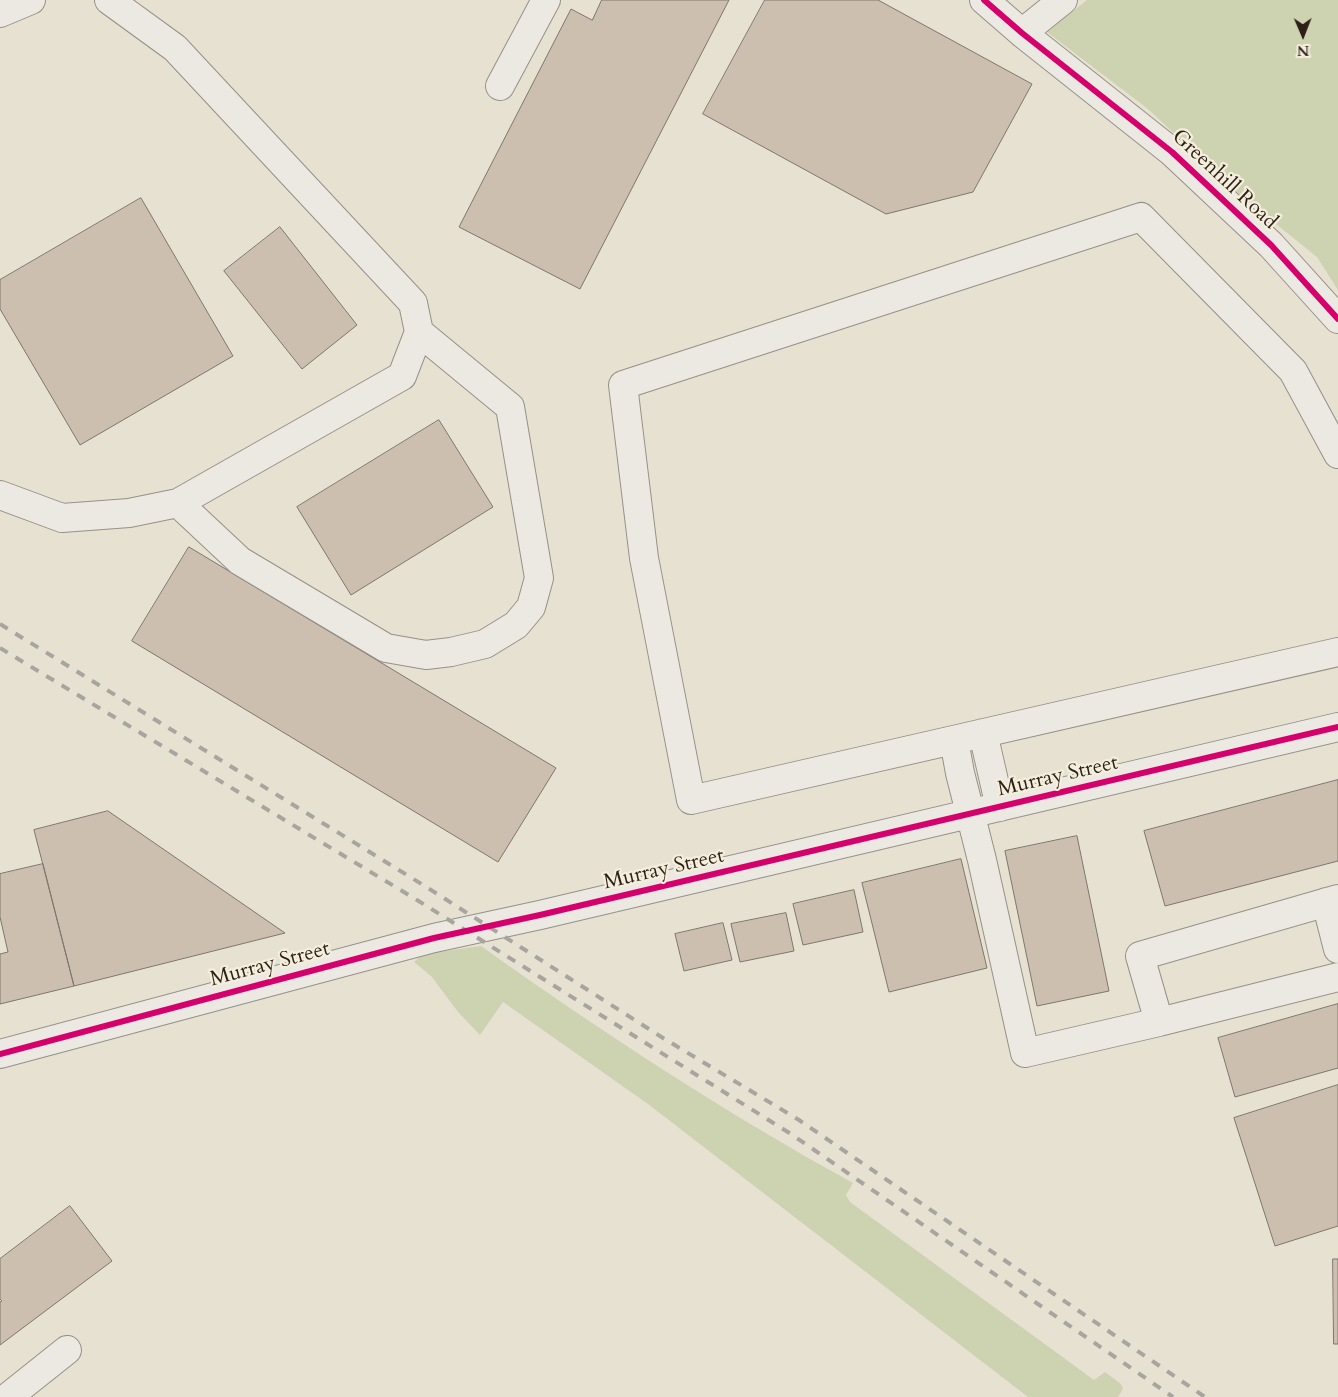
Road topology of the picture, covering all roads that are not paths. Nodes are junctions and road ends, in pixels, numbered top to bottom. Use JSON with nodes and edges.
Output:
{"nodes":[{"id":1,"x":31,"y":0,"type":"edge"},
{"id":2,"x":109,"y":0,"type":"edge"},
{"id":3,"x":546,"y":0,"type":"edge"},
{"id":4,"x":984,"y":0,"type":"edge"},
{"id":5,"x":1063,"y":0,"type":"edge"},
{"id":6,"x":0,"y":13,"type":"edge"},
{"id":7,"x":1022,"y":33,"type":"junction"},
{"id":8,"x":500,"y":86,"type":"dead end"},
{"id":9,"x":1338,"y":319,"type":"edge"},
{"id":10,"x":419,"y":332,"type":"junction"},
{"id":11,"x":1338,"y":454,"type":"edge"},
{"id":12,"x":0,"y":495,"type":"edge"},
{"id":13,"x":178,"y":503,"type":"junction"},
{"id":14,"x":1338,"y":652,"type":"edge"},
{"id":15,"x":1338,"y":727,"type":"edge"},
{"id":16,"x":983,"y":734,"type":"junction"},
{"id":17,"x":954,"y":740,"type":"junction"},
{"id":18,"x":1000,"y":807,"type":"junction"},
{"id":19,"x":971,"y":814,"type":"junction"},
{"id":20,"x":1332,"y":900,"type":"edge"},
{"id":21,"x":1338,"y":949,"type":"edge"},
{"id":22,"x":1338,"y":977,"type":"edge"},
{"id":23,"x":1159,"y":1022,"type":"junction"},
{"id":24,"x":0,"y":1054,"type":"edge"},
{"id":25,"x":67,"y":1350,"type":"dead end"},
{"id":26,"x":8,"y":1397,"type":"edge"}],
"edges":[{"from":1,"to":6,"type":"street"},
{"from":2,"to":10,"type":"street"},
{"from":3,"to":8,"type":"street"},
{"from":4,"to":7,"type":"street","name":"Greenhill Road"},
{"from":5,"to":7,"type":"street"},
{"from":7,"to":9,"type":"street","name":"Greenhill Road"},
{"from":10,"to":13,"type":"street"},
{"from":10,"to":13,"type":"street"},
{"from":11,"to":17,"type":"street"},
{"from":12,"to":13,"type":"street"},
{"from":14,"to":16,"type":"street"},
{"from":15,"to":18,"type":"street","name":"Murray Street"},
{"from":16,"to":17,"type":"street"},
{"from":16,"to":18,"type":"street"},
{"from":17,"to":19,"type":"street"},
{"from":18,"to":19,"type":"street","name":"Murray Street"},
{"from":19,"to":23,"type":"street"},
{"from":19,"to":24,"type":"street","name":"Murray Street"},
{"from":20,"to":21,"type":"street"},
{"from":20,"to":23,"type":"street"},
{"from":22,"to":23,"type":"street"},
{"from":25,"to":26,"type":"street"}]}
